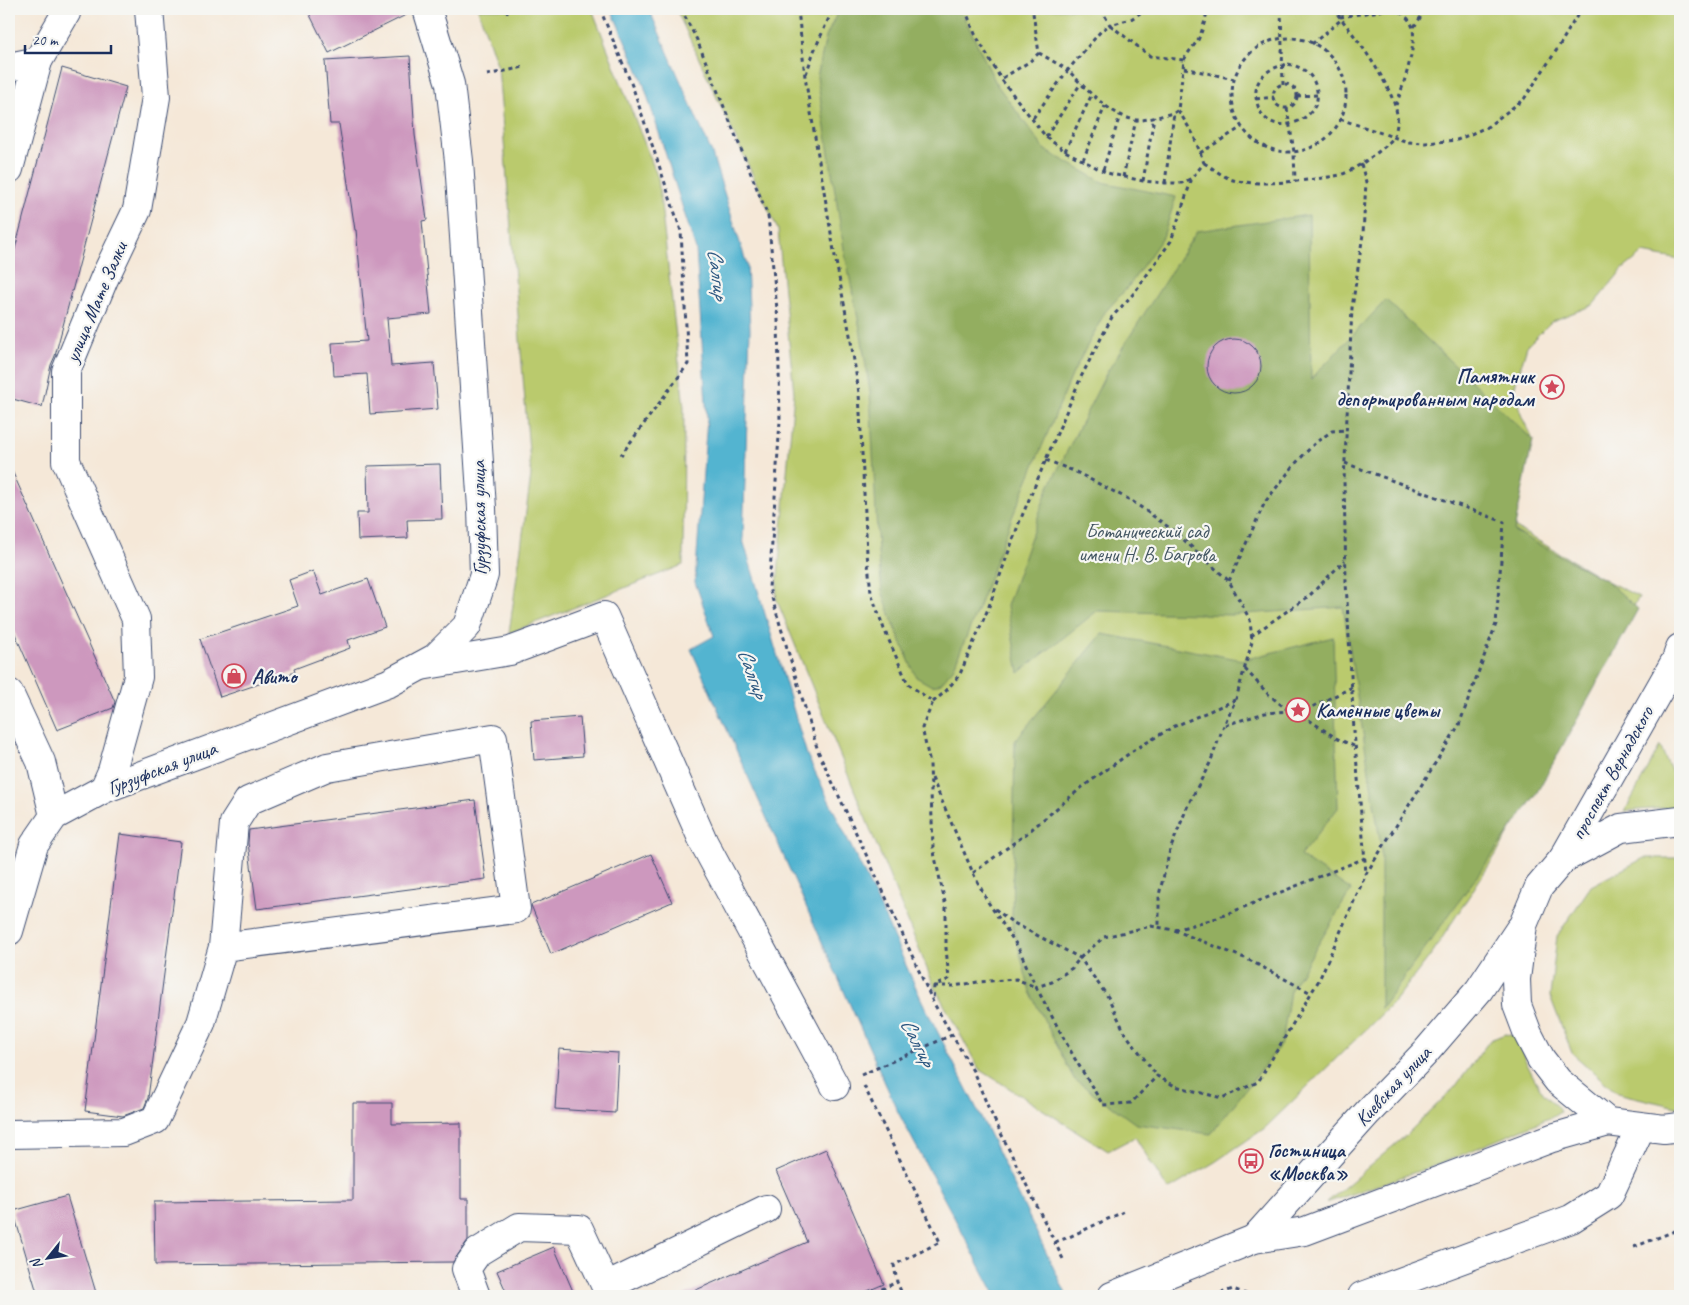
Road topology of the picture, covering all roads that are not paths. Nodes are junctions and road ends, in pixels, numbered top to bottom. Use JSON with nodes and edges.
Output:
{"nodes":[{"id":1,"x":67,"y":9,"type":"edge"},
{"id":2,"x":149,"y":9,"type":"edge"},
{"id":3,"x":427,"y":9,"type":"edge"},
{"id":4,"x":38,"y":61,"type":"junction"},
{"id":5,"x":9,"y":67,"type":"edge"},
{"id":6,"x":9,"y":169,"type":"edge"},
{"id":7,"x":1678,"y":654,"type":"edge"},
{"id":8,"x":421,"y":666,"type":"junction"},
{"id":9,"x":1680,"y":691,"type":"edge"},
{"id":10,"x":9,"y":693,"type":"edge"},
{"id":11,"x":104,"y":789,"type":"junction"},
{"id":12,"x":54,"y":816,"type":"junction"},
{"id":13,"x":1680,"y":821,"type":"edge"},
{"id":14,"x":1563,"y":859,"type":"junction"},
{"id":15,"x":1523,"y":925,"type":"junction"},
{"id":16,"x":9,"y":931,"type":"edge"},
{"id":17,"x":223,"y":948,"type":"junction"},
{"id":18,"x":847,"y":1081,"type":"road end"},
{"id":19,"x":1608,"y":1122,"type":"junction"},
{"id":20,"x":1666,"y":1132,"type":"edge"},
{"id":21,"x":9,"y":1134,"type":"edge"},
{"id":22,"x":766,"y":1209,"type":"dead end"},
{"id":23,"x":1254,"y":1239,"type":"junction"},
{"id":24,"x":476,"y":1296,"type":"edge"},
{"id":25,"x":1112,"y":1296,"type":"edge"},
{"id":26,"x":1362,"y":1296,"type":"edge"}],
"edges":[{"from":1,"to":4,"type":"main road"},
{"from":2,"to":11,"type":"main road","name":"улица Мате Залки"},
{"from":3,"to":8,"type":"main road","name":"Гурзуфская улица"},
{"from":4,"to":5,"type":"main road"},
{"from":4,"to":6,"type":"main road"},
{"from":7,"to":9,"type":"main road","name":"проспект Вернадского"},
{"from":7,"to":14,"type":"main road","name":"проспект Вернадского"},
{"from":8,"to":11,"type":"main road","name":"Гурзуфская улица"},
{"from":8,"to":18,"type":"main road"},
{"from":10,"to":12,"type":"main road"},
{"from":11,"to":12,"type":"main road","name":"Гурзуфская улица"},
{"from":12,"to":16,"type":"main road","name":"Гурзуфская улица"},
{"from":13,"to":14,"type":"main road"},
{"from":14,"to":15,"type":"main road"},
{"from":15,"to":19,"type":"main road"},
{"from":15,"to":23,"type":"main road","name":"Киевская улица"},
{"from":17,"to":17,"type":"main road"},
{"from":17,"to":21,"type":"main road"},
{"from":19,"to":20,"type":"main road"},
{"from":19,"to":23,"type":"main road","name":"Киевская улица"},
{"from":20,"to":26,"type":"main road"},
{"from":22,"to":24,"type":"main road"},
{"from":23,"to":25,"type":"main road","name":"Киевская улица"}]}
